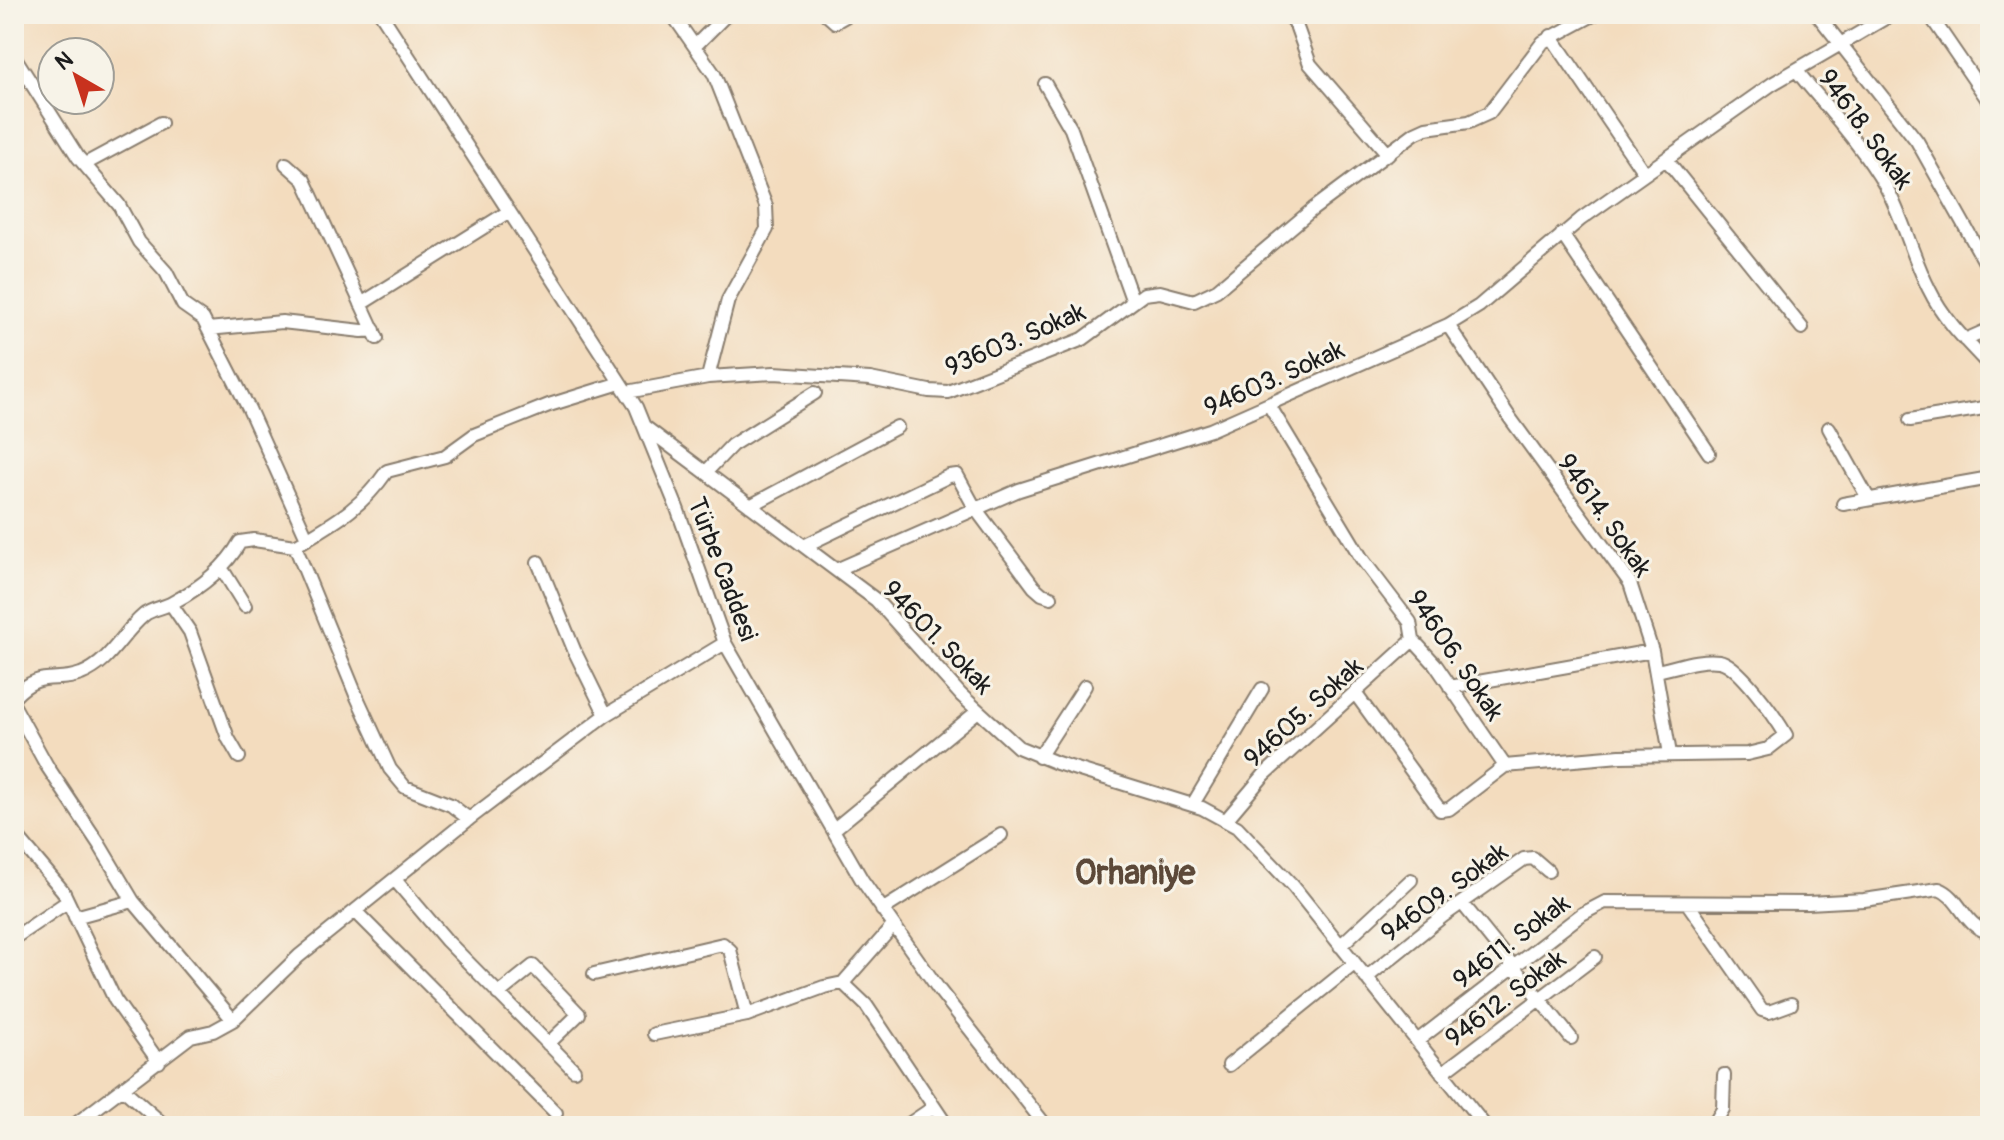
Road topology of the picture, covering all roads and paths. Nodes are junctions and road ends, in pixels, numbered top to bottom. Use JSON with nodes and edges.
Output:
{"nodes":[{"id":1,"x":381,"y":14,"type":"edge"},
{"id":2,"x":672,"y":14,"type":"edge"},
{"id":3,"x":727,"y":14,"type":"edge"},
{"id":4,"x":826,"y":14,"type":"edge"},
{"id":5,"x":849,"y":14,"type":"edge"},
{"id":6,"x":1288,"y":14,"type":"edge"},
{"id":7,"x":1595,"y":14,"type":"edge"},
{"id":8,"x":1817,"y":14,"type":"edge"},
{"id":9,"x":1892,"y":14,"type":"edge"},
{"id":10,"x":1929,"y":14,"type":"edge"},
{"id":11,"x":1551,"y":36,"type":"junction"},
{"id":12,"x":1839,"y":44,"type":"junction"},
{"id":13,"x":695,"y":46,"type":"junction"},
{"id":14,"x":14,"y":56,"type":"edge"},
{"id":15,"x":1796,"y":70,"type":"junction"},
{"id":16,"x":1045,"y":84,"type":"dead end"},
{"id":17,"x":1990,"y":103,"type":"edge"},
{"id":18,"x":161,"y":123,"type":"dead end"},
{"id":19,"x":1388,"y":154,"type":"junction"},
{"id":20,"x":1666,"y":159,"type":"junction"},
{"id":21,"x":85,"y":164,"type":"junction"},
{"id":22,"x":286,"y":164,"type":"dead end"},
{"id":23,"x":1645,"y":174,"type":"junction"},
{"id":24,"x":508,"y":212,"type":"junction"},
{"id":25,"x":1562,"y":234,"type":"junction"},
{"id":26,"x":1990,"y":271,"type":"edge"},
{"id":27,"x":1133,"y":302,"type":"junction"},
{"id":28,"x":361,"y":304,"type":"junction"},
{"id":29,"x":1448,"y":325,"type":"junction"},
{"id":30,"x":1802,"y":328,"type":"dead end"},
{"id":31,"x":208,"y":329,"type":"junction"},
{"id":32,"x":1990,"y":329,"type":"edge"},
{"id":33,"x":1965,"y":340,"type":"junction"},
{"id":34,"x":1990,"y":366,"type":"edge"},
{"id":35,"x":708,"y":377,"type":"junction"},
{"id":36,"x":624,"y":388,"type":"junction"},
{"id":37,"x":815,"y":393,"type":"dead end"},
{"id":38,"x":1269,"y":405,"type":"junction"},
{"id":39,"x":1990,"y":407,"type":"edge"},
{"id":40,"x":1910,"y":420,"type":"dead end"},
{"id":41,"x":645,"y":427,"type":"junction"},
{"id":42,"x":897,"y":427,"type":"dead end"},
{"id":43,"x":1829,"y":428,"type":"dead end"},
{"id":44,"x":1709,"y":453,"type":"dead end"},
{"id":45,"x":706,"y":472,"type":"junction"},
{"id":46,"x":1990,"y":478,"type":"edge"},
{"id":47,"x":1868,"y":498,"type":"junction"},
{"id":48,"x":1843,"y":504,"type":"dead end"},
{"id":49,"x":750,"y":506,"type":"junction"},
{"id":50,"x":975,"y":508,"type":"junction"},
{"id":51,"x":307,"y":538,"type":"junction"},
{"id":52,"x":295,"y":546,"type":"junction"},
{"id":53,"x":804,"y":546,"type":"junction"},
{"id":54,"x":538,"y":562,"type":"dead end"},
{"id":55,"x":222,"y":569,"type":"junction"},
{"id":56,"x":836,"y":570,"type":"junction"},
{"id":57,"x":1051,"y":597,"type":"dead end"},
{"id":58,"x":171,"y":604,"type":"junction"},
{"id":59,"x":245,"y":606,"type":"dead end"},
{"id":60,"x":1413,"y":640,"type":"junction"},
{"id":61,"x":725,"y":643,"type":"junction"},
{"id":62,"x":1652,"y":651,"type":"junction"},
{"id":63,"x":1657,"y":671,"type":"junction"},
{"id":64,"x":1085,"y":686,"type":"dead end"},
{"id":65,"x":1450,"y":687,"type":"junction"},
{"id":66,"x":1262,"y":689,"type":"dead end"},
{"id":67,"x":1355,"y":693,"type":"junction"},
{"id":68,"x":14,"y":697,"type":"edge"},
{"id":69,"x":14,"y":706,"type":"edge"},
{"id":70,"x":978,"y":711,"type":"junction"},
{"id":71,"x":606,"y":715,"type":"junction"},
{"id":72,"x":1670,"y":754,"type":"junction"},
{"id":73,"x":239,"y":757,"type":"dead end"},
{"id":74,"x":1039,"y":757,"type":"junction"},
{"id":75,"x":1505,"y":766,"type":"junction"},
{"id":76,"x":1193,"y":804,"type":"junction"},
{"id":77,"x":469,"y":819,"type":"junction"},
{"id":78,"x":1226,"y":820,"type":"junction"},
{"id":79,"x":833,"y":830,"type":"junction"},
{"id":80,"x":14,"y":833,"type":"edge"},
{"id":81,"x":1001,"y":835,"type":"dead end"},
{"id":82,"x":1548,"y":871,"type":"dead end"},
{"id":83,"x":1411,"y":880,"type":"dead end"},
{"id":84,"x":396,"y":881,"type":"junction"},
{"id":85,"x":133,"y":901,"type":"junction"},
{"id":86,"x":67,"y":902,"type":"junction"},
{"id":87,"x":1462,"y":903,"type":"junction"},
{"id":88,"x":1688,"y":904,"type":"junction"},
{"id":89,"x":882,"y":910,"type":"junction"},
{"id":90,"x":356,"y":912,"type":"junction"},
{"id":91,"x":75,"y":917,"type":"junction"},
{"id":92,"x":893,"y":926,"type":"junction"},
{"id":93,"x":1990,"y":932,"type":"edge"},
{"id":94,"x":14,"y":938,"type":"edge"},
{"id":95,"x":1340,"y":946,"type":"junction"},
{"id":96,"x":1595,"y":957,"type":"dead end"},
{"id":97,"x":1354,"y":964,"type":"junction"},
{"id":98,"x":1514,"y":966,"type":"junction"},
{"id":99,"x":594,"y":974,"type":"dead end"},
{"id":100,"x":1366,"y":978,"type":"junction"},
{"id":101,"x":843,"y":983,"type":"junction"},
{"id":102,"x":498,"y":994,"type":"junction"},
{"id":103,"x":1541,"y":1000,"type":"junction"},
{"id":104,"x":1791,"y":1004,"type":"dead end"},
{"id":105,"x":747,"y":1015,"type":"junction"},
{"id":106,"x":233,"y":1020,"type":"junction"},
{"id":107,"x":654,"y":1034,"type":"dead end"},
{"id":108,"x":1571,"y":1038,"type":"dead end"},
{"id":109,"x":1417,"y":1041,"type":"junction"},
{"id":110,"x":548,"y":1044,"type":"junction"},
{"id":111,"x":159,"y":1062,"type":"junction"},
{"id":112,"x":1229,"y":1065,"type":"dead end"},
{"id":113,"x":574,"y":1070,"type":"dead end"},
{"id":114,"x":1442,"y":1073,"type":"junction"},
{"id":115,"x":1724,"y":1075,"type":"dead end"},
{"id":116,"x":123,"y":1089,"type":"junction"},
{"id":117,"x":934,"y":1107,"type":"junction"},
{"id":118,"x":556,"y":1113,"type":"dead end"},
{"id":119,"x":73,"y":1126,"type":"edge"},
{"id":120,"x":165,"y":1126,"type":"edge"},
{"id":121,"x":906,"y":1126,"type":"edge"},
{"id":122,"x":947,"y":1126,"type":"edge"},
{"id":123,"x":1046,"y":1126,"type":"edge"},
{"id":124,"x":1485,"y":1126,"type":"edge"},
{"id":125,"x":1713,"y":1126,"type":"edge"}],
"edges":[{"from":1,"to":24,"type":"street","name":"Türbe Caddesi"},
{"from":2,"to":13,"type":"street"},
{"from":3,"to":13,"type":"street"},
{"from":4,"to":5,"type":"street"},
{"from":6,"to":19,"type":"street"},
{"from":7,"to":11,"type":"street","name":"93603. Sokak"},
{"from":8,"to":12,"type":"street"},
{"from":9,"to":12,"type":"street","name":"94603. Sokak"},
{"from":10,"to":17,"type":"street"},
{"from":11,"to":19,"type":"street","name":"93603. Sokak"},
{"from":11,"to":23,"type":"street"},
{"from":12,"to":15,"type":"street","name":"94603. Sokak"},
{"from":12,"to":26,"type":"street"},
{"from":13,"to":35,"type":"street"},
{"from":14,"to":21,"type":"street"},
{"from":15,"to":20,"type":"street","name":"94603. Sokak"},
{"from":15,"to":33,"type":"street","name":"94618. Sokak"},
{"from":16,"to":27,"type":"street"},
{"from":18,"to":21,"type":"street"},
{"from":19,"to":27,"type":"street","name":"93603. Sokak"},
{"from":20,"to":23,"type":"street","name":"94603. Sokak"},
{"from":20,"to":30,"type":"street"},
{"from":21,"to":31,"type":"street"},
{"from":22,"to":28,"type":"street"},
{"from":23,"to":25,"type":"street","name":"94603. Sokak"},
{"from":24,"to":28,"type":"street"},
{"from":24,"to":36,"type":"street","name":"Türbe Caddesi"},
{"from":25,"to":29,"type":"street","name":"94603. Sokak"},
{"from":25,"to":44,"type":"street"},
{"from":27,"to":35,"type":"street","name":"93603. Sokak"},
{"from":28,"to":31,"type":"street"},
{"from":29,"to":38,"type":"street","name":"94603. Sokak"},
{"from":29,"to":62,"type":"street","name":"94614. Sokak"},
{"from":31,"to":51,"type":"street"},
{"from":32,"to":33,"type":"street"},
{"from":33,"to":34,"type":"street","name":"94618. Sokak"},
{"from":35,"to":36,"type":"street","name":"93603. Sokak"},
{"from":36,"to":41,"type":"street","name":"Türbe Caddesi"},
{"from":36,"to":51,"type":"street","name":"93603. Sokak"},
{"from":37,"to":45,"type":"street"},
{"from":38,"to":50,"type":"street","name":"94603. Sokak"},
{"from":38,"to":60,"type":"street","name":"94606. Sokak"},
{"from":39,"to":40,"type":"street"},
{"from":41,"to":45,"type":"street","name":"94601. Sokak"},
{"from":41,"to":61,"type":"street","name":"Türbe Caddesi"},
{"from":42,"to":49,"type":"street"},
{"from":43,"to":47,"type":"street"},
{"from":45,"to":49,"type":"street","name":"94601. Sokak"},
{"from":46,"to":47,"type":"street"},
{"from":47,"to":48,"type":"street"},
{"from":49,"to":53,"type":"street","name":"94601. Sokak"},
{"from":50,"to":53,"type":"street"},
{"from":50,"to":56,"type":"street","name":"94603. Sokak"},
{"from":50,"to":57,"type":"street"},
{"from":51,"to":52,"type":"street","name":"93603. Sokak"},
{"from":52,"to":55,"type":"street"},
{"from":52,"to":77,"type":"street"},
{"from":53,"to":56,"type":"street","name":"94601. Sokak"},
{"from":54,"to":71,"type":"street"},
{"from":55,"to":58,"type":"street"},
{"from":55,"to":59,"type":"street"},
{"from":56,"to":70,"type":"street","name":"94601. Sokak"},
{"from":58,"to":68,"type":"street"},
{"from":58,"to":73,"type":"street"},
{"from":60,"to":65,"type":"street","name":"94606. Sokak"},
{"from":60,"to":67,"type":"street","name":"94605. Sokak"},
{"from":61,"to":71,"type":"street"},
{"from":61,"to":79,"type":"street","name":"Türbe Caddesi"},
{"from":62,"to":63,"type":"street","name":"94614. Sokak"},
{"from":62,"to":65,"type":"street"},
{"from":63,"to":72,"type":"street","name":"94614. Sokak"},
{"from":63,"to":72,"type":"street"},
{"from":64,"to":74,"type":"street"},
{"from":65,"to":75,"type":"street","name":"94606. Sokak"},
{"from":66,"to":76,"type":"street"},
{"from":67,"to":75,"type":"street"},
{"from":67,"to":78,"type":"street","name":"94605. Sokak"},
{"from":69,"to":85,"type":"street"},
{"from":70,"to":74,"type":"street","name":"94601. Sokak"},
{"from":70,"to":79,"type":"street"},
{"from":71,"to":77,"type":"street"},
{"from":72,"to":75,"type":"street"},
{"from":74,"to":76,"type":"street","name":"94601. Sokak"},
{"from":76,"to":78,"type":"street","name":"94601. Sokak"},
{"from":77,"to":84,"type":"street"},
{"from":78,"to":95,"type":"street","name":"94601. Sokak"},
{"from":79,"to":89,"type":"street","name":"Türbe Caddesi"},
{"from":80,"to":86,"type":"street"},
{"from":81,"to":89,"type":"street"},
{"from":82,"to":87,"type":"street","name":"94609. Sokak"},
{"from":83,"to":95,"type":"street"},
{"from":84,"to":90,"type":"street"},
{"from":84,"to":102,"type":"street"},
{"from":85,"to":91,"type":"street"},
{"from":85,"to":106,"type":"street"},
{"from":86,"to":91,"type":"street"},
{"from":86,"to":94,"type":"street"},
{"from":87,"to":98,"type":"street"},
{"from":87,"to":100,"type":"street","name":"94609. Sokak"},
{"from":88,"to":93,"type":"street","name":"94611. Sokak"},
{"from":88,"to":98,"type":"street","name":"94611. Sokak"},
{"from":88,"to":104,"type":"street"},
{"from":89,"to":92,"type":"street","name":"Türbe Caddesi"},
{"from":90,"to":106,"type":"street"},
{"from":90,"to":118,"type":"street"},
{"from":91,"to":111,"type":"street"},
{"from":92,"to":101,"type":"street"},
{"from":92,"to":123,"type":"street","name":"Türbe Caddesi"},
{"from":95,"to":97,"type":"street","name":"94601. Sokak"},
{"from":96,"to":103,"type":"street","name":"94612. Sokak"},
{"from":97,"to":100,"type":"street","name":"94601. Sokak"},
{"from":97,"to":112,"type":"street"},
{"from":98,"to":103,"type":"street"},
{"from":98,"to":109,"type":"street","name":"94611. Sokak"},
{"from":99,"to":105,"type":"street"},
{"from":100,"to":109,"type":"street","name":"94601. Sokak"},
{"from":101,"to":105,"type":"street"},
{"from":101,"to":117,"type":"street"},
{"from":102,"to":110,"type":"street"},
{"from":102,"to":110,"type":"street"},
{"from":103,"to":108,"type":"street"},
{"from":103,"to":114,"type":"street","name":"94612. Sokak"},
{"from":105,"to":107,"type":"street"},
{"from":106,"to":111,"type":"street"},
{"from":109,"to":114,"type":"street","name":"94601. Sokak"},
{"from":110,"to":113,"type":"street"},
{"from":111,"to":116,"type":"street"},
{"from":114,"to":124,"type":"street","name":"94601. Sokak"},
{"from":115,"to":125,"type":"street"},
{"from":116,"to":119,"type":"street"},
{"from":116,"to":120,"type":"street"},
{"from":117,"to":121,"type":"street"},
{"from":117,"to":122,"type":"street"}]}
